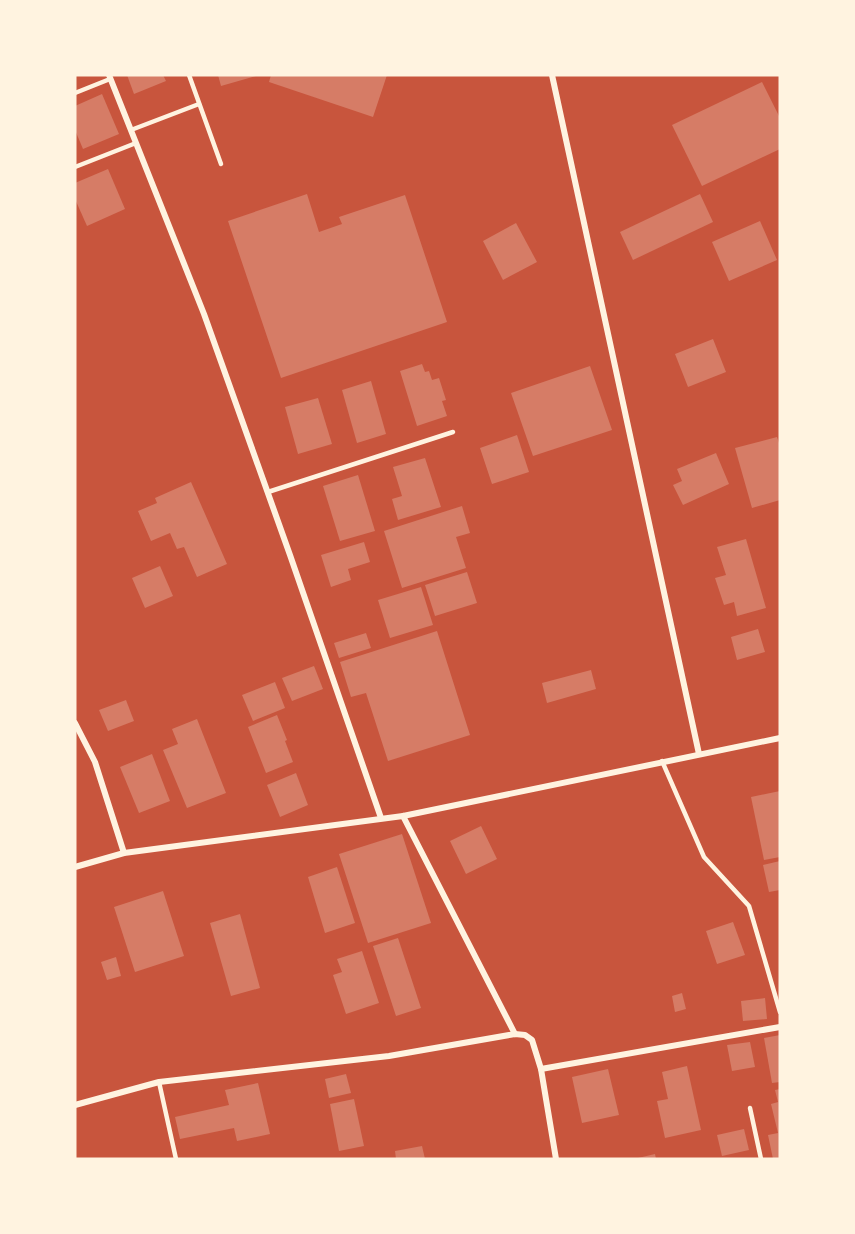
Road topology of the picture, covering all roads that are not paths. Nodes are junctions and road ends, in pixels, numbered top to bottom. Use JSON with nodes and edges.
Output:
{"nodes":[{"id":1,"x":189,"y":75,"type":"edge"},
{"id":2,"x":552,"y":75,"type":"edge"},
{"id":3,"x":109,"y":77,"type":"edge"},
{"id":4,"x":75,"y":93,"type":"edge"},
{"id":5,"x":199,"y":104,"type":"junction"},
{"id":6,"x":131,"y":130,"type":"junction"},
{"id":7,"x":136,"y":143,"type":"junction"},
{"id":8,"x":221,"y":164,"type":"dead end"},
{"id":9,"x":75,"y":167,"type":"edge"},
{"id":10,"x":453,"y":432,"type":"dead end"},
{"id":11,"x":268,"y":492,"type":"junction"},
{"id":12,"x":75,"y":723,"type":"edge"},
{"id":13,"x":780,"y":738,"type":"edge"},
{"id":14,"x":699,"y":754,"type":"junction"},
{"id":15,"x":662,"y":762,"type":"junction"},
{"id":16,"x":403,"y":816,"type":"junction"},
{"id":17,"x":381,"y":818,"type":"junction"},
{"id":18,"x":124,"y":853,"type":"junction"},
{"id":19,"x":75,"y":867,"type":"edge"},
{"id":20,"x":780,"y":1012,"type":"edge"},
{"id":21,"x":780,"y":1028,"type":"edge"},
{"id":22,"x":515,"y":1034,"type":"junction"},
{"id":23,"x":541,"y":1070,"type":"junction"},
{"id":24,"x":159,"y":1082,"type":"junction"},
{"id":25,"x":75,"y":1105,"type":"edge"},
{"id":26,"x":750,"y":1108,"type":"dead end"},
{"id":27,"x":176,"y":1159,"type":"edge"},
{"id":28,"x":556,"y":1159,"type":"edge"},
{"id":29,"x":760,"y":1159,"type":"edge"}],
"edges":[{"from":1,"to":5,"type":"lane"},
{"from":2,"to":14,"type":"street"},
{"from":3,"to":4,"type":"lane"},
{"from":3,"to":6,"type":"street"},
{"from":5,"to":6,"type":"lane"},
{"from":5,"to":8,"type":"lane"},
{"from":6,"to":7,"type":"street"},
{"from":7,"to":9,"type":"lane"},
{"from":7,"to":11,"type":"street"},
{"from":10,"to":11,"type":"lane"},
{"from":11,"to":17,"type":"street"},
{"from":12,"to":18,"type":"street"},
{"from":13,"to":14,"type":"street"},
{"from":14,"to":15,"type":"street"},
{"from":15,"to":16,"type":"street"},
{"from":15,"to":20,"type":"lane"},
{"from":16,"to":17,"type":"street"},
{"from":16,"to":22,"type":"street"},
{"from":17,"to":18,"type":"street"},
{"from":18,"to":19,"type":"street"},
{"from":21,"to":23,"type":"street"},
{"from":22,"to":23,"type":"street"},
{"from":22,"to":24,"type":"street"},
{"from":23,"to":28,"type":"street"},
{"from":24,"to":25,"type":"street"},
{"from":24,"to":27,"type":"lane"},
{"from":26,"to":29,"type":"lane"}]}
